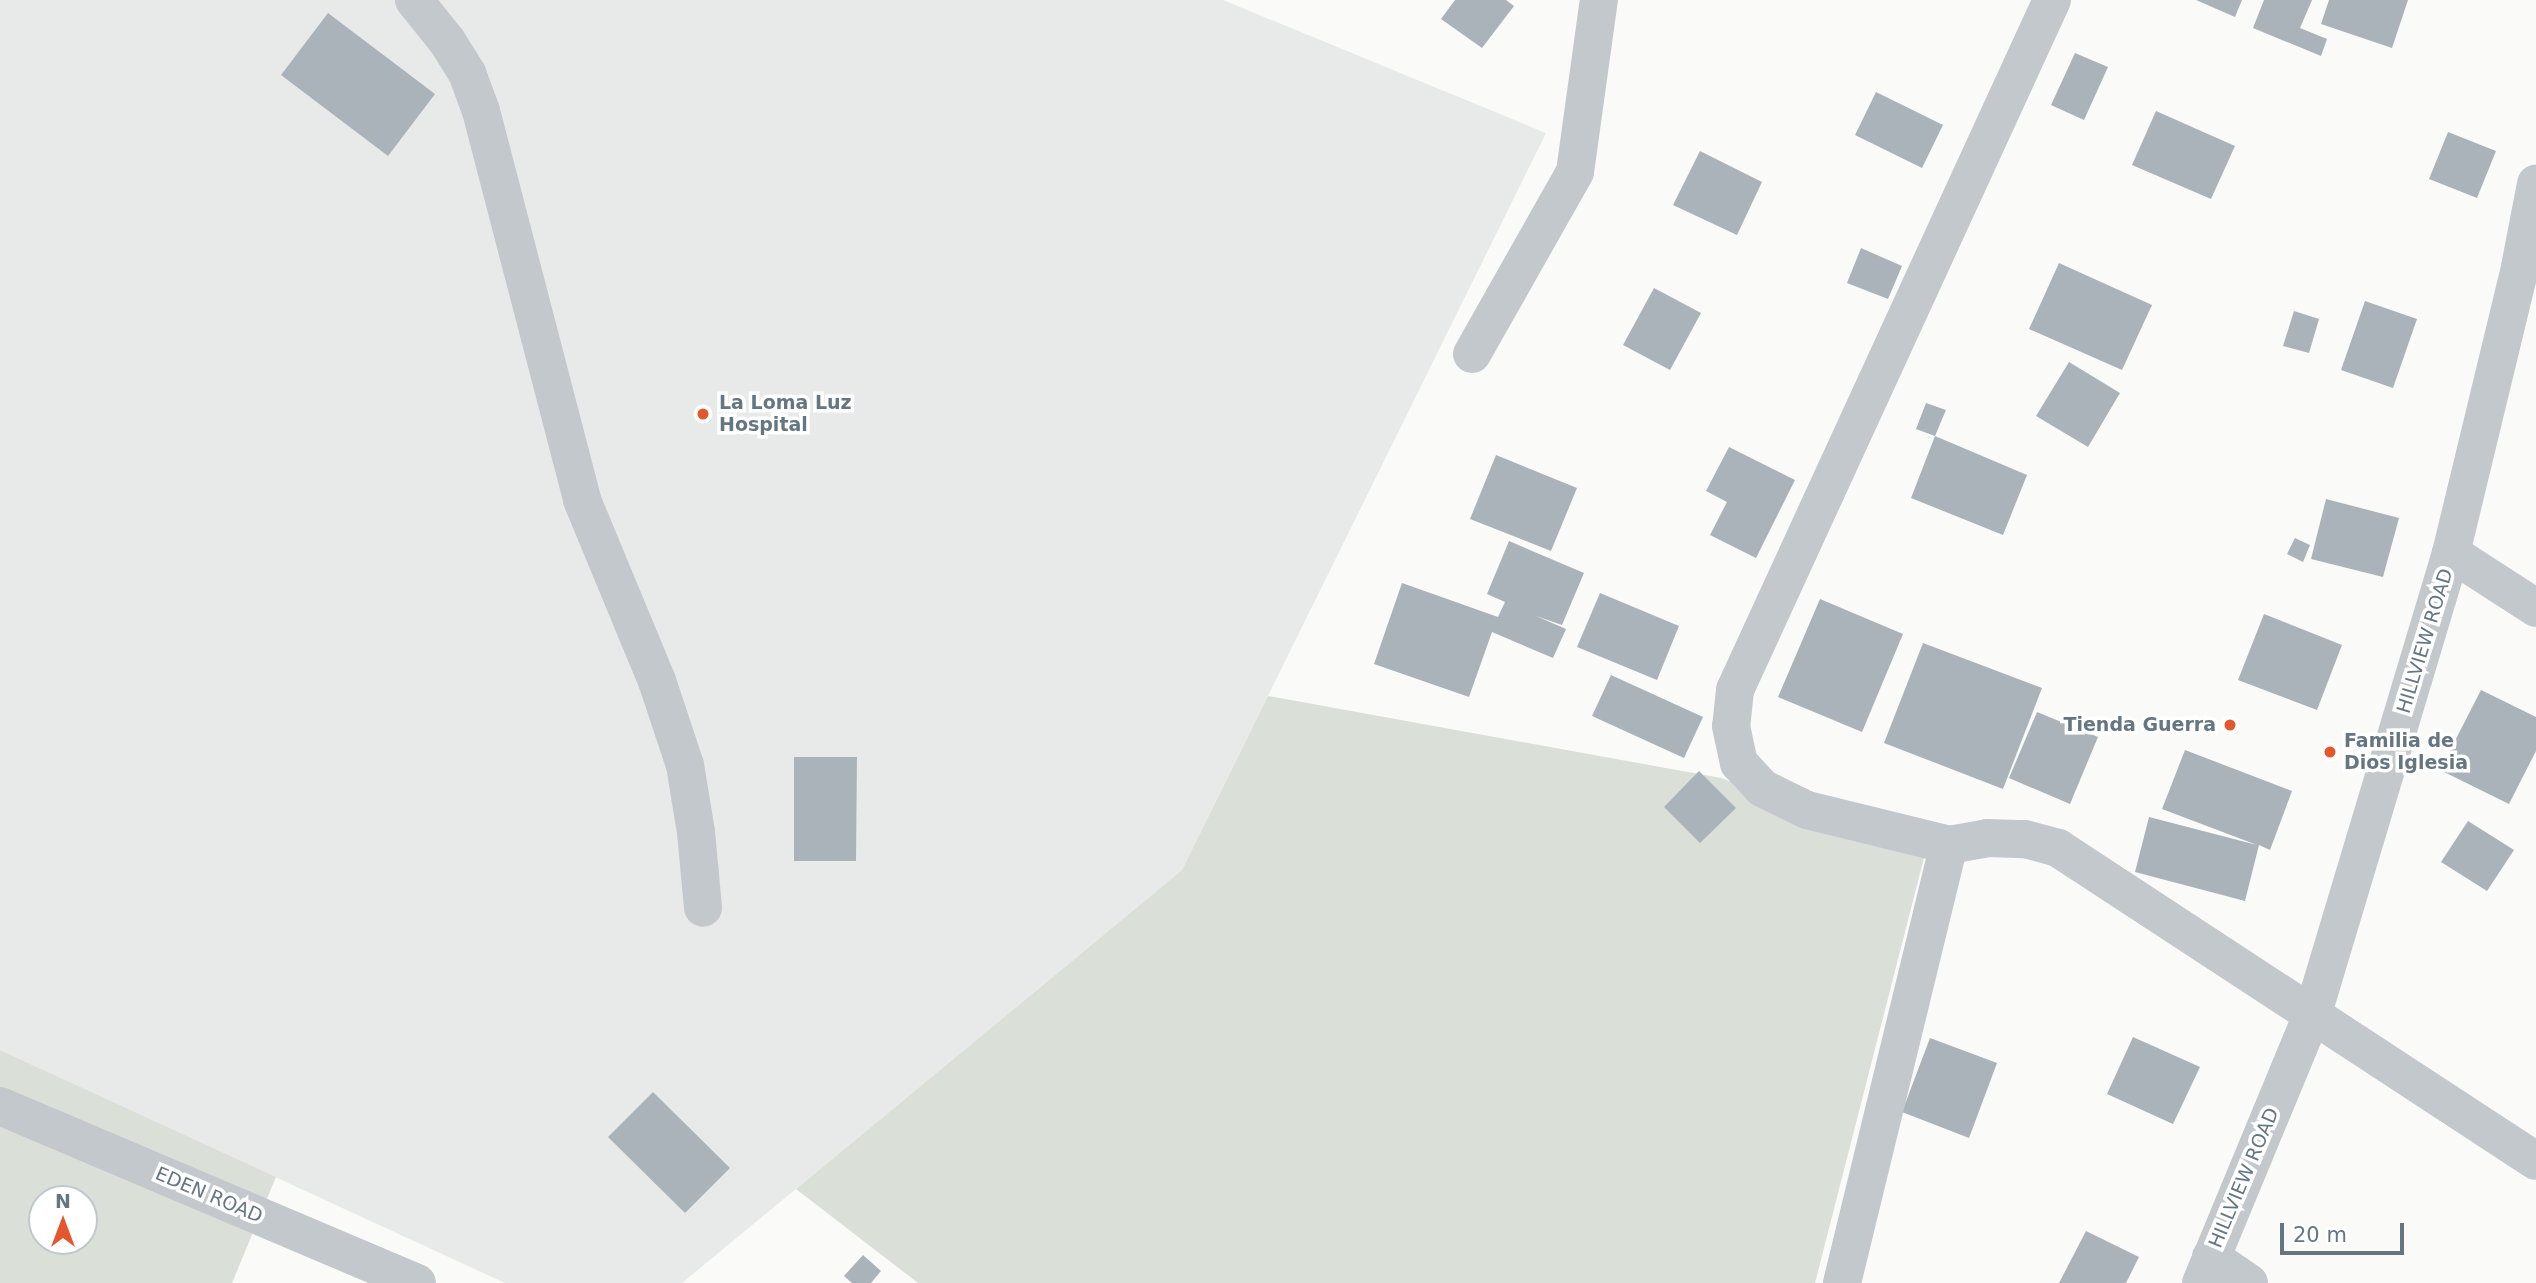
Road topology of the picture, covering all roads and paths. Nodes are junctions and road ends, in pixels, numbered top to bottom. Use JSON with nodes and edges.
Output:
{"nodes":[{"id":1,"x":414,"y":0,"type":"edge"},
{"id":2,"x":1600,"y":0,"type":"edge"},
{"id":3,"x":2052,"y":0,"type":"edge"},
{"id":4,"x":2536,"y":184,"type":"edge"},
{"id":5,"x":1472,"y":354,"type":"dead end"},
{"id":6,"x":2451,"y":554,"type":"junction"},
{"id":7,"x":2536,"y":608,"type":"edge"},
{"id":8,"x":1949,"y":845,"type":"junction"},
{"id":9,"x":703,"y":908,"type":"dead end"},
{"id":10,"x":2313,"y":1013,"type":"junction"},
{"id":11,"x":0,"y":1107,"type":"edge"},
{"id":12,"x":2536,"y":1161,"type":"edge"},
{"id":13,"x":2206,"y":1270,"type":"edge"},
{"id":14,"x":417,"y":1283,"type":"edge"},
{"id":15,"x":1842,"y":1283,"type":"edge"},
{"id":16,"x":2249,"y":1283,"type":"edge"}],
"edges":[{"from":1,"to":9,"type":"street"},
{"from":2,"to":5,"type":"street"},
{"from":3,"to":8,"type":"street"},
{"from":4,"to":6,"type":"street","name":"HILLVIEW ROAD"},
{"from":6,"to":7,"type":"street"},
{"from":6,"to":10,"type":"street","name":"HILLVIEW ROAD"},
{"from":8,"to":10,"type":"street"},
{"from":8,"to":15,"type":"street"},
{"from":10,"to":12,"type":"street"},
{"from":10,"to":13,"type":"street","name":"HILLVIEW ROAD"},
{"from":11,"to":14,"type":"street","name":"EDEN ROAD"},
{"from":13,"to":16,"type":"street"}]}
